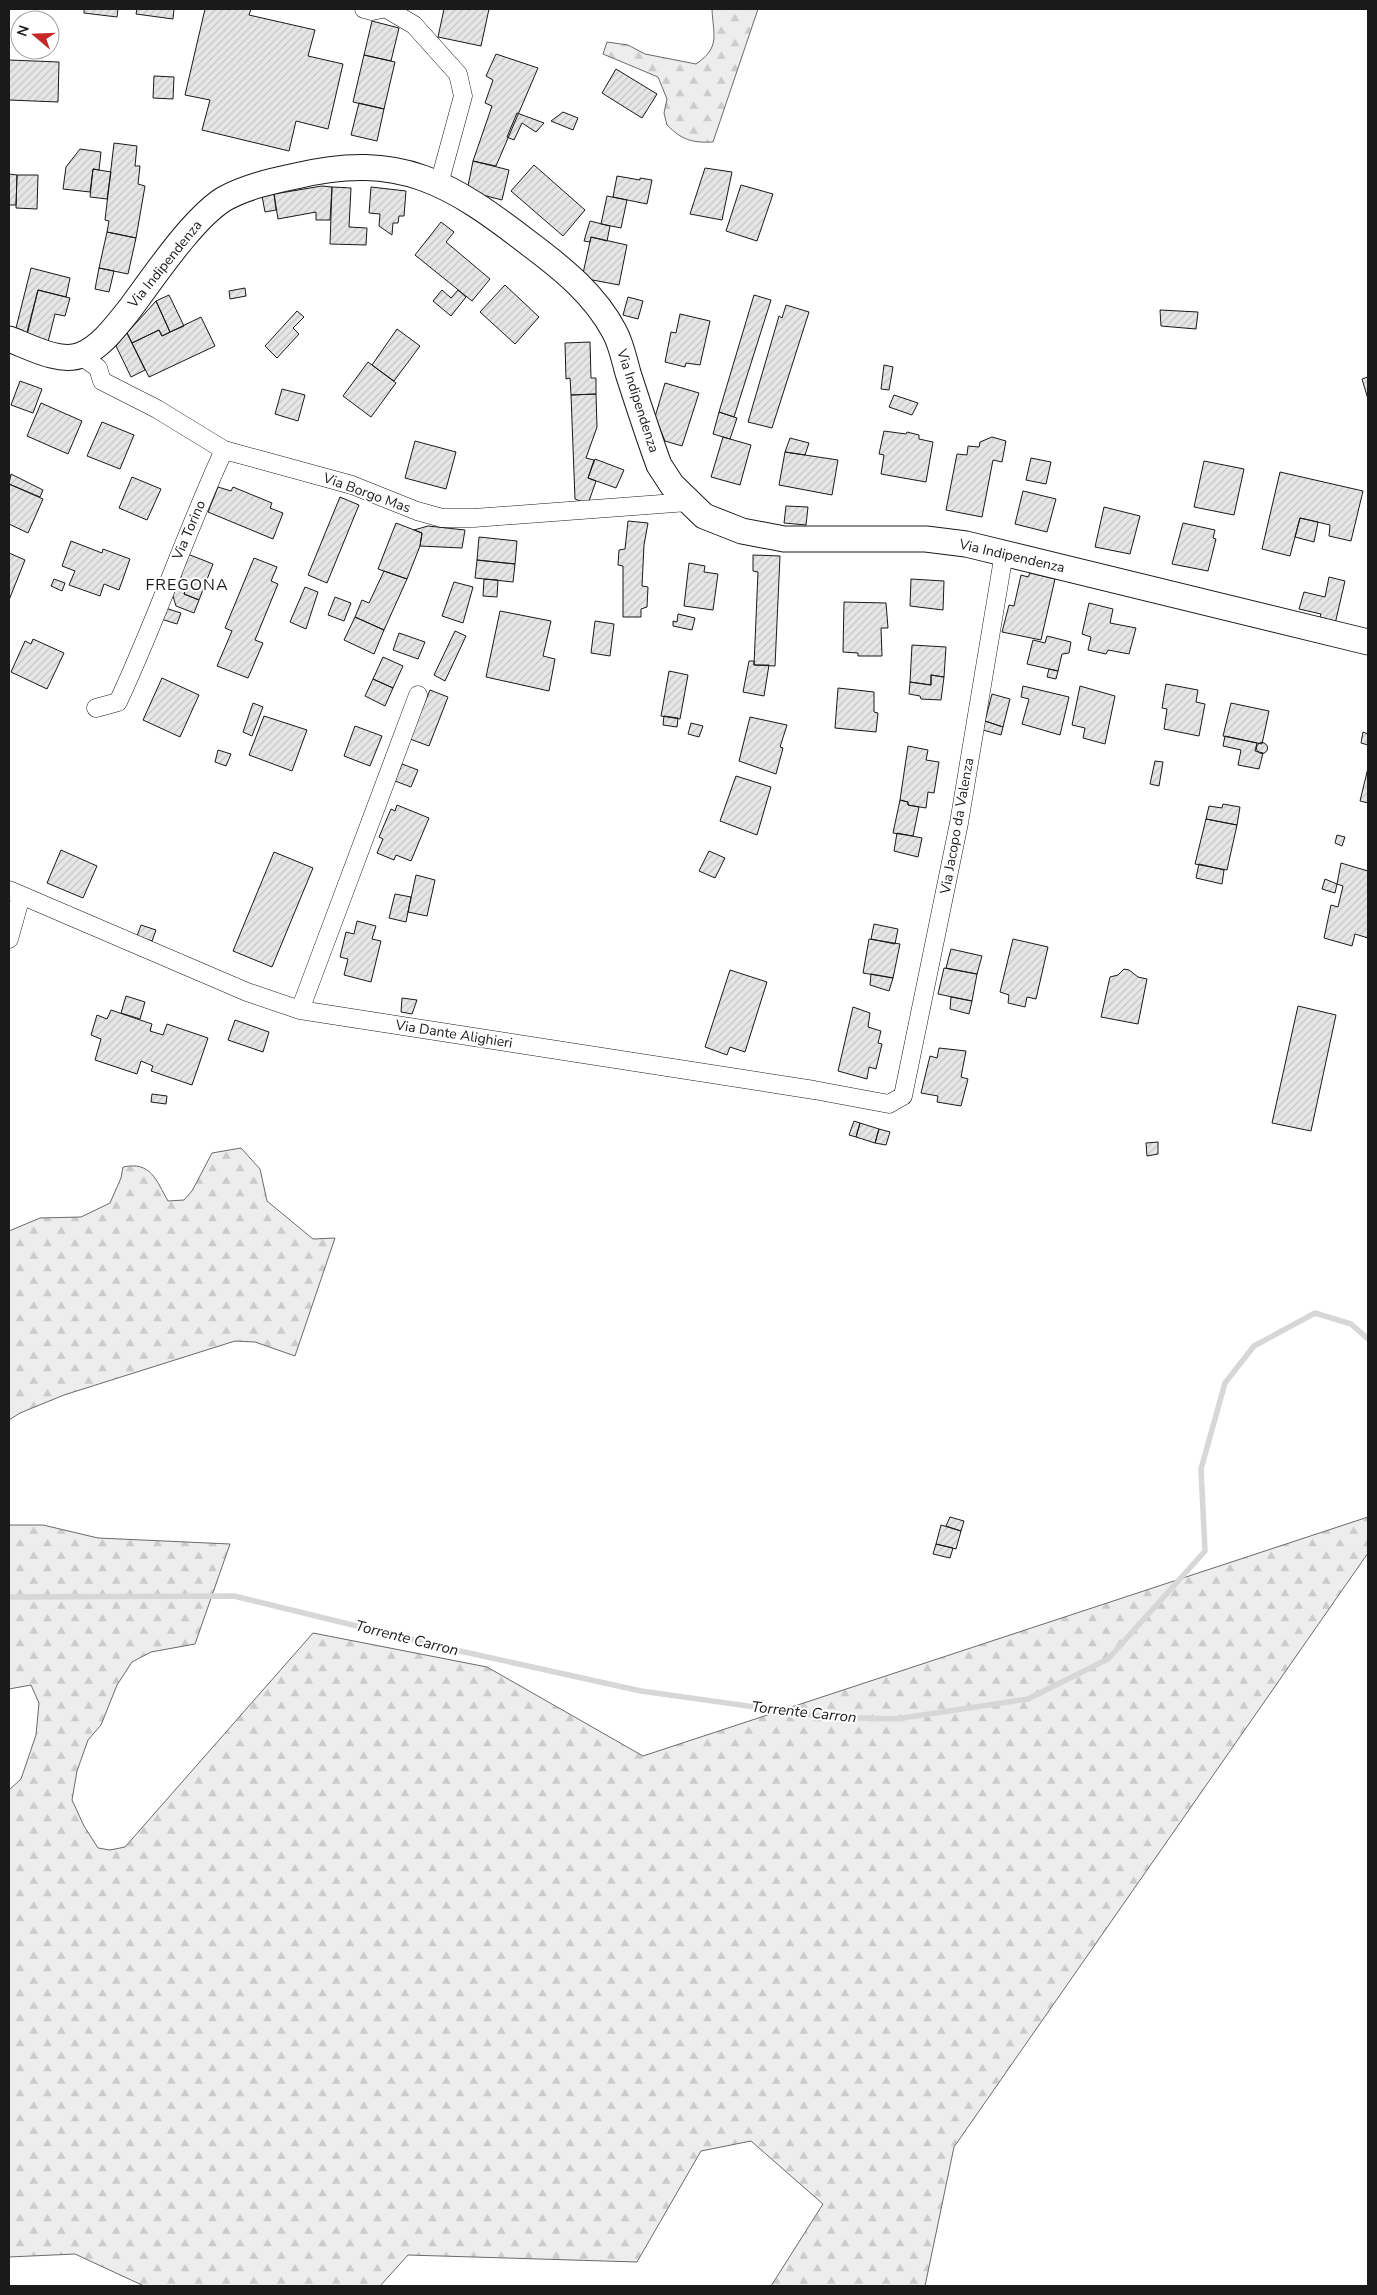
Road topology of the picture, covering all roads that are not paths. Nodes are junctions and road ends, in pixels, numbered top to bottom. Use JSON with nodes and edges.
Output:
{"nodes":[{"id":1,"x":364,"y":9,"type":"edge"},
{"id":2,"x":382,"y":9,"type":"edge"},
{"id":3,"x":387,"y":9,"type":"edge"},
{"id":4,"x":439,"y":184,"type":"junction"},
{"id":5,"x":9,"y":339,"type":"edge"},
{"id":6,"x":81,"y":356,"type":"junction"},
{"id":7,"x":224,"y":450,"type":"junction"},
{"id":8,"x":688,"y":502,"type":"junction"},
{"id":9,"x":1004,"y":553,"type":"junction"},
{"id":10,"x":1368,"y":642,"type":"edge"},
{"id":11,"x":418,"y":695,"type":"dead end"},
{"id":12,"x":96,"y":708,"type":"dead end"},
{"id":13,"x":15,"y":893,"type":"edge"},
{"id":14,"x":9,"y":939,"type":"edge"},
{"id":15,"x":300,"y":1010,"type":"junction"},
{"id":16,"x":903,"y":1096,"type":"joint"}],
"edges":[{"from":1,"to":2,"type":"street"},
{"from":3,"to":4,"type":"street"},
{"from":4,"to":6,"type":"main road","name":"Via Indipendenza"},
{"from":4,"to":8,"type":"main road","name":"Via Indipendenza"},
{"from":5,"to":6,"type":"main road"},
{"from":6,"to":7,"type":"street","name":"Via Borgo Mas"},
{"from":7,"to":8,"type":"street","name":"Via Borgo Mas"},
{"from":7,"to":12,"type":"street","name":"Via Torino"},
{"from":8,"to":9,"type":"main road","name":"Via Indipendenza"},
{"from":9,"to":10,"type":"main road","name":"Via Indipendenza"},
{"from":9,"to":16,"type":"street","name":"Via Jacopo da Valenza"},
{"from":11,"to":15,"type":"street"},
{"from":13,"to":14,"type":"street","name":"Via Dante Alighieri"},
{"from":13,"to":15,"type":"street","name":"Via Dante Alighieri"},
{"from":15,"to":16,"type":"street","name":"Via Dante Alighieri"}]}
